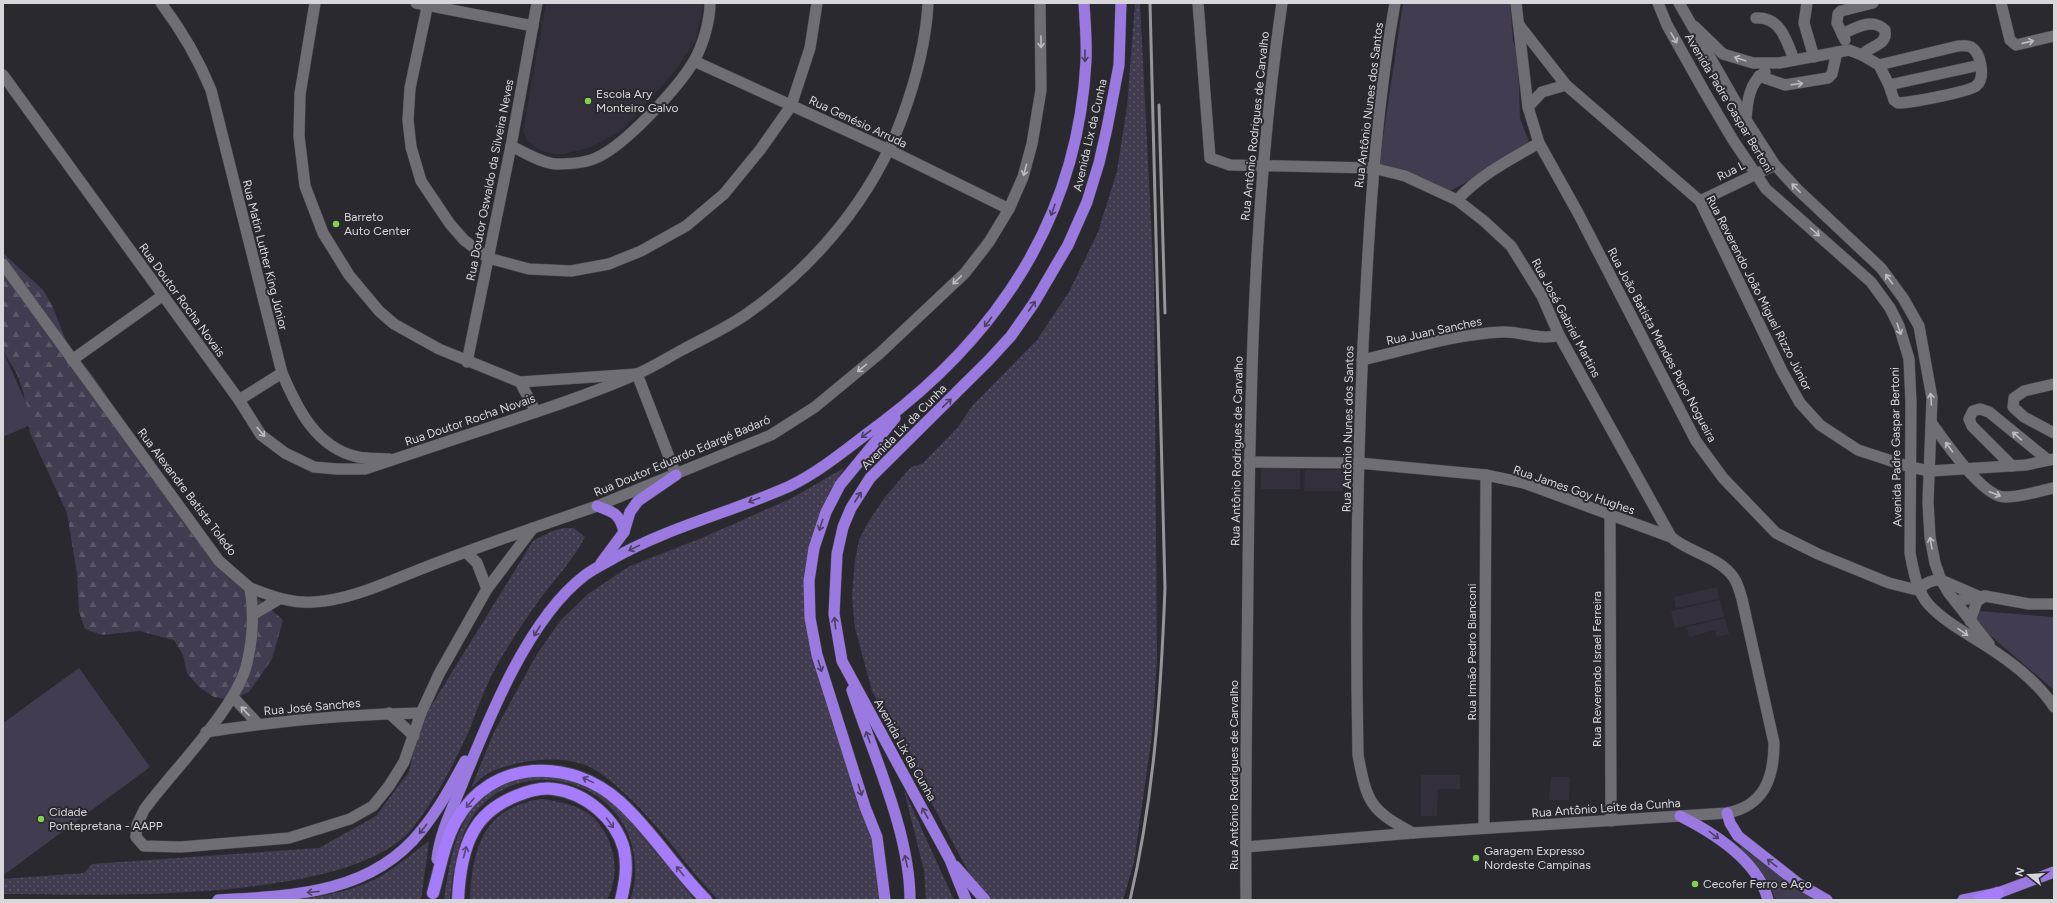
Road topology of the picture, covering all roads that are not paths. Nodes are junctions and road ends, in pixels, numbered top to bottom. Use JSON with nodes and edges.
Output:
{"nodes":[{"id":1,"x":161,"y":3,"type":"edge"},
{"id":2,"x":315,"y":3,"type":"edge"},
{"id":3,"x":537,"y":3,"type":"edge"},
{"id":4,"x":710,"y":3,"type":"edge"},
{"id":5,"x":818,"y":3,"type":"edge"},
{"id":6,"x":928,"y":3,"type":"edge"},
{"id":7,"x":1040,"y":3,"type":"edge"},
{"id":8,"x":1084,"y":3,"type":"edge"},
{"id":9,"x":1121,"y":3,"type":"edge"},
{"id":10,"x":1198,"y":3,"type":"edge"},
{"id":11,"x":1282,"y":3,"type":"edge"},
{"id":12,"x":1395,"y":3,"type":"edge"},
{"id":13,"x":1516,"y":3,"type":"edge"},
{"id":14,"x":1658,"y":3,"type":"edge"},
{"id":15,"x":1680,"y":3,"type":"edge"},
{"id":16,"x":1807,"y":3,"type":"edge"},
{"id":17,"x":1873,"y":3,"type":"edge"},
{"id":18,"x":2001,"y":3,"type":"edge"},
{"id":19,"x":424,"y":4,"type":"edge"},
{"id":20,"x":1756,"y":18,"type":"dead end"},
{"id":21,"x":1689,"y":22,"type":"junction"},
{"id":22,"x":1519,"y":24,"type":"junction"},
{"id":23,"x":532,"y":26,"type":"junction"},
{"id":24,"x":1842,"y":34,"type":"junction"},
{"id":25,"x":2054,"y":36,"type":"edge"},
{"id":26,"x":1849,"y":50,"type":"junction"},
{"id":27,"x":1837,"y":52,"type":"junction"},
{"id":28,"x":1862,"y":55,"type":"junction"},
{"id":29,"x":1814,"y":56,"type":"junction"},
{"id":30,"x":1794,"y":60,"type":"junction"},
{"id":31,"x":694,"y":61,"type":"junction"},
{"id":32,"x":1779,"y":63,"type":"junction"},
{"id":33,"x":1879,"y":65,"type":"junction"},
{"id":34,"x":1980,"y":65,"type":"junction"},
{"id":35,"x":3,"y":75,"type":"edge"},
{"id":36,"x":1759,"y":76,"type":"junction"},
{"id":37,"x":1566,"y":85,"type":"junction"},
{"id":38,"x":1889,"y":85,"type":"junction"},
{"id":39,"x":791,"y":106,"type":"junction"},
{"id":40,"x":1528,"y":108,"type":"junction"},
{"id":41,"x":1746,"y":120,"type":"junction"},
{"id":42,"x":1539,"y":143,"type":"junction"},
{"id":43,"x":511,"y":146,"type":"junction"},
{"id":44,"x":889,"y":150,"type":"junction"},
{"id":45,"x":1775,"y":165,"type":"junction"},
{"id":46,"x":1263,"y":167,"type":"junction"},
{"id":47,"x":1373,"y":168,"type":"junction"},
{"id":48,"x":1755,"y":174,"type":"junction"},
{"id":49,"x":1457,"y":200,"type":"junction"},
{"id":50,"x":1700,"y":200,"type":"junction"},
{"id":51,"x":1009,"y":209,"type":"junction"},
{"id":52,"x":488,"y":258,"type":"junction"},
{"id":53,"x":3,"y":264,"type":"edge"},
{"id":54,"x":162,"y":296,"type":"junction"},
{"id":55,"x":1560,"y":336,"type":"junction"},
{"id":56,"x":72,"y":360,"type":"junction"},
{"id":57,"x":1362,"y":360,"type":"junction"},
{"id":58,"x":467,"y":362,"type":"junction"},
{"id":59,"x":282,"y":372,"type":"junction"},
{"id":60,"x":638,"y":374,"type":"junction"},
{"id":61,"x":520,"y":382,"type":"junction"},
{"id":62,"x":2054,"y":384,"type":"edge"},
{"id":63,"x":239,"y":400,"type":"junction"},
{"id":64,"x":908,"y":403,"type":"junction"},
{"id":65,"x":536,"y":412,"type":"junction"},
{"id":66,"x":1932,"y":424,"type":"junction"},
{"id":67,"x":2054,"y":433,"type":"edge"},
{"id":68,"x":396,"y":459,"type":"junction"},
{"id":69,"x":2051,"y":460,"type":"edge"},
{"id":70,"x":1249,"y":462,"type":"junction"},
{"id":71,"x":1359,"y":463,"type":"junction"},
{"id":72,"x":2012,"y":466,"type":"junction"},
{"id":73,"x":1910,"y":467,"type":"junction"},
{"id":74,"x":1966,"y":468,"type":"junction"},
{"id":75,"x":1930,"y":471,"type":"junction"},
{"id":76,"x":676,"y":475,"type":"junction"},
{"id":77,"x":1486,"y":475,"type":"junction"},
{"id":78,"x":2054,"y":488,"type":"edge"},
{"id":79,"x":597,"y":506,"type":"junction"},
{"id":80,"x":1610,"y":516,"type":"junction"},
{"id":81,"x":533,"y":528,"type":"junction"},
{"id":82,"x":624,"y":532,"type":"junction"},
{"id":83,"x":1671,"y":538,"type":"junction"},
{"id":84,"x":468,"y":553,"type":"junction"},
{"id":85,"x":597,"y":568,"type":"junction"},
{"id":86,"x":1941,"y":580,"type":"junction"},
{"id":87,"x":250,"y":588,"type":"junction"},
{"id":88,"x":487,"y":589,"type":"junction"},
{"id":89,"x":1921,"y":590,"type":"junction"},
{"id":90,"x":1981,"y":596,"type":"junction"},
{"id":91,"x":279,"y":599,"type":"junction"},
{"id":92,"x":1742,"y":599,"type":"joint"},
{"id":93,"x":1955,"y":601,"type":"junction"},
{"id":94,"x":2054,"y":604,"type":"edge"},
{"id":95,"x":1935,"y":609,"type":"junction"},
{"id":96,"x":254,"y":614,"type":"junction"},
{"id":97,"x":1970,"y":621,"type":"junction"},
{"id":98,"x":1994,"y":651,"type":"junction"},
{"id":99,"x":842,"y":661,"type":"junction"},
{"id":100,"x":233,"y":697,"type":"junction"},
{"id":101,"x":2054,"y":707,"type":"edge"},
{"id":102,"x":389,"y":713,"type":"junction"},
{"id":103,"x":421,"y":713,"type":"junction"},
{"id":104,"x":258,"y":724,"type":"junction"},
{"id":105,"x":486,"y":724,"type":"junction"},
{"id":106,"x":206,"y":732,"type":"junction"},
{"id":107,"x":414,"y":736,"type":"junction"},
{"id":108,"x":1727,"y":813,"type":"junction"},
{"id":109,"x":1680,"y":816,"type":"junction"},
{"id":110,"x":1611,"y":821,"type":"junction"},
{"id":111,"x":1484,"y":828,"type":"junction"},
{"id":112,"x":1413,"y":833,"type":"junction"},
{"id":113,"x":1246,"y":848,"type":"junction"},
{"id":114,"x":950,"y":860,"type":"junction"},
{"id":115,"x":2054,"y":872,"type":"edge"},
{"id":116,"x":1998,"y":893,"type":"junction"},
{"id":117,"x":458,"y":895,"type":"edge"},
{"id":118,"x":433,"y":896,"type":"edge"},
{"id":119,"x":218,"y":900,"type":"edge"},
{"id":120,"x":621,"y":900,"type":"edge"},
{"id":121,"x":706,"y":900,"type":"edge"},
{"id":122,"x":884,"y":900,"type":"edge"},
{"id":123,"x":910,"y":900,"type":"edge"},
{"id":124,"x":966,"y":900,"type":"edge"},
{"id":125,"x":985,"y":900,"type":"edge"},
{"id":126,"x":1246,"y":900,"type":"edge"},
{"id":127,"x":1768,"y":900,"type":"edge"},
{"id":128,"x":1827,"y":900,"type":"edge"},
{"id":129,"x":1962,"y":900,"type":"edge"},
{"id":130,"x":1979,"y":900,"type":"edge"}],
"edges":[{"from":1,"to":59,"type":"street","name":"Rua Matin Luther King Júnior"},
{"from":2,"to":58,"type":"street"},
{"from":3,"to":23,"type":"street","name":"Rua Doutor Oswaldo da Silveira Neves"},
{"from":4,"to":31,"type":"street"},
{"from":5,"to":39,"type":"street"},
{"from":6,"to":44,"type":"street","name":"Rua Doutor Rocha Novais"},
{"from":7,"to":51,"type":"street","name":"Rua Doutor Eduardo Edargé Badaró","one_way":true},
{"from":8,"to":64,"type":"highway","name":"Avenida Lix da Cunha","one_way":true},
{"from":99,"to":9,"type":"highway","name":"Avenida Lix da Cunha","one_way":true},
{"from":10,"to":46,"type":"street","name":"Rua José Gabriel Martins"},
{"from":11,"to":46,"type":"street","name":"Rua Antônio Rodrigues de Carvalho"},
{"from":12,"to":47,"type":"street","name":"Rua Antônio Nunes dos Santos"},
{"from":13,"to":22,"type":"street","name":"Rua João Batista Mendes Pupo Nogueira"},
{"from":14,"to":48,"type":"street","name":"Avenida Padre Gaspar Bertoni","one_way":true},
{"from":15,"to":21,"type":"street","name":"Avenida Padre Gaspar Bertoni"},
{"from":16,"to":29,"type":"street"},
{"from":17,"to":24,"type":"street"},
{"from":18,"to":25,"type":"street","one_way":true},
{"from":19,"to":23,"type":"street"},
{"from":19,"to":52,"type":"street"},
{"from":20,"to":30,"type":"street"},
{"from":32,"to":21,"type":"street","one_way":true},
{"from":21,"to":41,"type":"street","name":"Avenida Padre Gaspar Bertoni"},
{"from":22,"to":37,"type":"street","name":"Rua Reverendo João Miguel Rizzo Júnior"},
{"from":22,"to":40,"type":"street","name":"Rua João Batista Mendes Pupo Nogueira"},
{"from":23,"to":43,"type":"street","name":"Rua Doutor Oswaldo da Silveira Neves"},
{"from":24,"to":26,"type":"street"},
{"from":24,"to":28,"type":"street"},
{"from":26,"to":27,"type":"street"},
{"from":26,"to":28,"type":"street"},
{"from":27,"to":29,"type":"street"},
{"from":36,"to":27,"type":"street","one_way":true},
{"from":28,"to":33,"type":"street"},
{"from":29,"to":30,"type":"street"},
{"from":30,"to":32,"type":"street"},
{"from":31,"to":39,"type":"street","name":"Rua Genésio Arruda"},
{"from":31,"to":43,"type":"street"},
{"from":32,"to":36,"type":"street"},
{"from":33,"to":34,"type":"street"},
{"from":33,"to":38,"type":"street"},
{"from":34,"to":38,"type":"street"},
{"from":34,"to":38,"type":"street"},
{"from":35,"to":54,"type":"street","name":"Rua Doutor Rocha Novais"},
{"from":36,"to":41,"type":"street"},
{"from":37,"to":40,"type":"street"},
{"from":37,"to":50,"type":"street","name":"Rua Reverendo João Miguel Rizzo Júnior"},
{"from":39,"to":44,"type":"street","name":"Rua Genésio Arruda"},
{"from":39,"to":52,"type":"street"},
{"from":40,"to":42,"type":"street","name":"Rua João Batista Mendes Pupo Nogueira"},
{"from":41,"to":45,"type":"street","name":"Avenida Padre Gaspar Bertoni"},
{"from":42,"to":49,"type":"street"},
{"from":42,"to":89,"type":"street","name":"Rua João Batista Mendes Pupo Nogueira"},
{"from":43,"to":52,"type":"street","name":"Rua Doutor Oswaldo da Silveira Neves"},
{"from":44,"to":51,"type":"street","name":"Rua Genésio Arruda"},
{"from":44,"to":60,"type":"street","name":"Rua Doutor Rocha Novais"},
{"from":45,"to":48,"type":"street","name":"Rua L"},
{"from":66,"to":45,"type":"street","name":"Avenida Padre Gaspar Bertoni","one_way":true},
{"from":46,"to":47,"type":"street","name":"Rua José Gabriel Martins"},
{"from":46,"to":70,"type":"street","name":"Rua Antônio Rodrigues de Carvalho"},
{"from":47,"to":49,"type":"street","name":"Rua José Gabriel Martins"},
{"from":47,"to":57,"type":"street","name":"Rua Antônio Nunes dos Santos"},
{"from":48,"to":50,"type":"street","name":"Rua L"},
{"from":48,"to":73,"type":"street","name":"Avenida Padre Gaspar Bertoni","one_way":true},
{"from":49,"to":55,"type":"street","name":"Rua José Gabriel Martins"},
{"from":50,"to":73,"type":"street","name":"Rua Reverendo João Miguel Rizzo Júnior"},
{"from":51,"to":76,"type":"street","name":"Rua Doutor Eduardo Edargé Badaró","one_way":true},
{"from":52,"to":58,"type":"street","name":"Rua Doutor Oswaldo da Silveira Neves"},
{"from":53,"to":56,"type":"street","name":"Rua Alexandre Batista Toledo"},
{"from":54,"to":56,"type":"street"},
{"from":54,"to":63,"type":"street","name":"Rua Doutor Rocha Novais"},
{"from":55,"to":57,"type":"street","name":"Rua Juan Sanches"},
{"from":55,"to":83,"type":"street","name":"Rua José Gabriel Martins"},
{"from":56,"to":87,"type":"street","name":"Rua Alexandre Batista Toledo"},
{"from":57,"to":71,"type":"street","name":"Rua Antônio Nunes dos Santos"},
{"from":58,"to":61,"type":"street"},
{"from":59,"to":63,"type":"street"},
{"from":59,"to":68,"type":"street","name":"Rua Matin Luther King Júnior"},
{"from":60,"to":61,"type":"street"},
{"from":60,"to":65,"type":"street","name":"Rua Doutor Rocha Novais"},
{"from":60,"to":76,"type":"street"},
{"from":61,"to":65,"type":"street"},
{"from":62,"to":67,"type":"street"},
{"from":63,"to":68,"type":"street","name":"Rua Doutor Rocha Novais","one_way":true},
{"from":64,"to":85,"type":"highway","name":"Avenida Lix da Cunha","one_way":true},
{"from":64,"to":122,"type":"highway","one_way":true},
{"from":65,"to":68,"type":"street","name":"Rua Doutor Rocha Novais"},
{"from":74,"to":66,"type":"street","one_way":true},
{"from":66,"to":75,"type":"street","name":"Avenida Padre Gaspar Bertoni"},
{"from":69,"to":72,"type":"street","name":"Rua Reverendo João Miguel Rizzo Júnior"},
{"from":69,"to":72,"type":"street","one_way":true},
{"from":70,"to":71,"type":"street","name":"Rua James Goy Hughes"},
{"from":70,"to":113,"type":"street","name":"Rua Antônio Rodrigues de Carvalho"},
{"from":71,"to":77,"type":"street","name":"Rua James Goy Hughes"},
{"from":71,"to":112,"type":"street","name":"Rua Antônio Nunes dos Santos"},
{"from":72,"to":74,"type":"street","name":"Rua Reverendo João Miguel Rizzo Júnior"},
{"from":73,"to":75,"type":"street","name":"Rua Reverendo João Miguel Rizzo Júnior"},
{"from":73,"to":89,"type":"street","name":"Avenida Padre Gaspar Bertoni"},
{"from":74,"to":75,"type":"street","name":"Rua Reverendo João Miguel Rizzo Júnior"},
{"from":74,"to":78,"type":"street","one_way":true},
{"from":86,"to":75,"type":"street","name":"Avenida Padre Gaspar Bertoni","one_way":true},
{"from":76,"to":79,"type":"street","name":"Rua Doutor Eduardo Edargé Badaró"},
{"from":76,"to":82,"type":"highway"},
{"from":77,"to":80,"type":"street","name":"Rua James Goy Hughes"},
{"from":77,"to":111,"type":"street","name":"Rua Irmão Pedro Bianconi"},
{"from":79,"to":81,"type":"street","name":"Rua Doutor Eduardo Edargé Badaró"},
{"from":79,"to":82,"type":"highway"},
{"from":80,"to":83,"type":"street","name":"Rua James Goy Hughes"},
{"from":80,"to":110,"type":"street","name":"Rua Reverendo Israel Ferreira"},
{"from":81,"to":84,"type":"street","name":"Rua Doutor Eduardo Edargé Badaró"},
{"from":81,"to":88,"type":"street"},
{"from":82,"to":85,"type":"highway"},
{"from":83,"to":92,"type":"street","name":"Rua James Goy Hughes"},
{"from":84,"to":88,"type":"street"},
{"from":84,"to":91,"type":"street","name":"Rua Doutor Eduardo Edargé Badaró"},
{"from":85,"to":105,"type":"highway","name":"Avenida Lix da Cunha","one_way":true},
{"from":86,"to":89,"type":"street"},
{"from":86,"to":90,"type":"street"},
{"from":86,"to":93,"type":"street","name":"Avenida Padre Gaspar Bertoni"},
{"from":87,"to":91,"type":"street","name":"Rua Doutor Eduardo Edargé Badaró"},
{"from":87,"to":96,"type":"street"},
{"from":88,"to":103,"type":"street"},
{"from":89,"to":95,"type":"street","name":"Avenida Padre Gaspar Bertoni"},
{"from":90,"to":93,"type":"street"},
{"from":90,"to":94,"type":"street"},
{"from":90,"to":97,"type":"street"},
{"from":91,"to":96,"type":"street"},
{"from":92,"to":108,"type":"street","name":"Rua Antônio Leite da Cunha"},
{"from":93,"to":95,"type":"street"},
{"from":93,"to":97,"type":"street","name":"Avenida Padre Gaspar Bertoni"},
{"from":95,"to":98,"type":"street","name":"Avenida Padre Gaspar Bertoni","one_way":true},
{"from":96,"to":100,"type":"street"},
{"from":97,"to":98,"type":"street","name":"Avenida Padre Gaspar Bertoni"},
{"from":98,"to":101,"type":"street","name":"Avenida Padre Gaspar Bertoni"},
{"from":114,"to":99,"type":"highway","name":"Avenida Lix da Cunha","one_way":true},
{"from":123,"to":99,"type":"highway","one_way":true},
{"from":104,"to":100,"type":"street","one_way":true},
{"from":100,"to":106,"type":"street"},
{"from":102,"to":103,"type":"street","name":"Rua José Sanches"},
{"from":102,"to":104,"type":"street","name":"Rua José Sanches"},
{"from":102,"to":107,"type":"street"},
{"from":103,"to":107,"type":"street"},
{"from":104,"to":106,"type":"street","name":"Rua José Sanches"},
{"from":105,"to":118,"type":"highway"},
{"from":105,"to":119,"type":"highway","one_way":true},
{"from":106,"to":107,"type":"street"},
{"from":108,"to":109,"type":"street","name":"Rua Antônio Leite da Cunha"},
{"from":128,"to":108,"type":"highway","one_way":true},
{"from":109,"to":110,"type":"street","name":"Rua Antônio Leite da Cunha"},
{"from":109,"to":127,"type":"highway","one_way":true},
{"from":110,"to":111,"type":"street","name":"Rua Antônio Leite da Cunha"},
{"from":111,"to":112,"type":"street","name":"Rua Antônio Leite da Cunha"},
{"from":112,"to":113,"type":"street","name":"Rua Antônio Leite da Cunha"},
{"from":113,"to":126,"type":"street","name":"Rua Antônio Rodrigues de Carvalho"},
{"from":114,"to":124,"type":"highway","name":"Avenida Lix da Cunha"},
{"from":114,"to":125,"type":"highway"},
{"from":115,"to":116,"type":"highway"},
{"from":116,"to":129,"type":"highway"},
{"from":116,"to":130,"type":"highway"},
{"from":117,"to":120,"type":"highway","one_way":true},
{"from":121,"to":118,"type":"highway","one_way":true}]}
